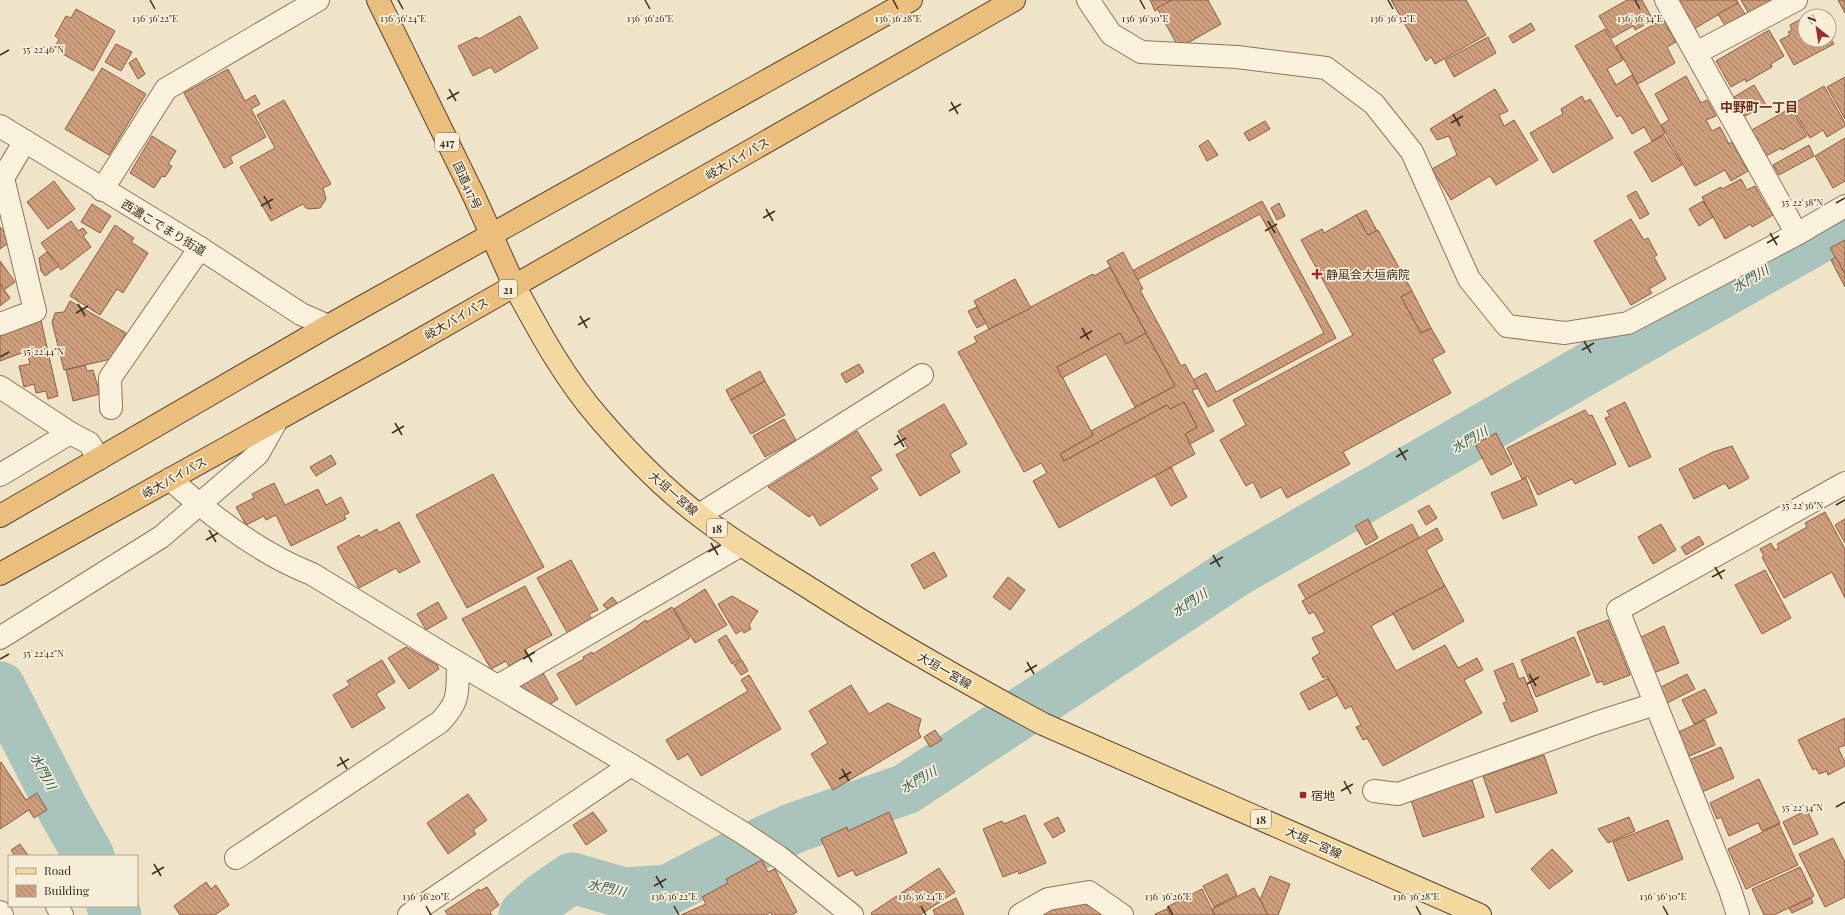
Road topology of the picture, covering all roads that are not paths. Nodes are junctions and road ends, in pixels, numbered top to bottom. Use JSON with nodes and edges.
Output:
{"nodes":[{"id":1,"x":318,"y":0,"type":"edge"},
{"id":2,"x":378,"y":0,"type":"edge"},
{"id":3,"x":911,"y":0,"type":"edge"},
{"id":4,"x":1014,"y":0,"type":"edge"},
{"id":5,"x":1088,"y":0,"type":"edge"},
{"id":6,"x":1666,"y":0,"type":"edge"},
{"id":7,"x":1796,"y":0,"type":"edge"},
{"id":8,"x":1696,"y":53,"type":"junction"},
{"id":9,"x":0,"y":126,"type":"edge"},
{"id":10,"x":25,"y":142,"type":"junction"},
{"id":11,"x":102,"y":190,"type":"junction"},
{"id":12,"x":1845,"y":206,"type":"edge"},
{"id":13,"x":1797,"y":234,"type":"junction"},
{"id":14,"x":491,"y":236,"type":"junction"},
{"id":15,"x":200,"y":248,"type":"junction"},
{"id":16,"x":514,"y":285,"type":"junction"},
{"id":17,"x":0,"y":324,"type":"edge"},
{"id":18,"x":328,"y":326,"type":"junction"},
{"id":19,"x":922,"y":375,"type":"dead end"},
{"id":20,"x":0,"y":387,"type":"edge"},
{"id":21,"x":111,"y":408,"type":"dead end"},
{"id":22,"x":277,"y":420,"type":"junction"},
{"id":23,"x":70,"y":434,"type":"junction"},
{"id":24,"x":99,"y":459,"type":"junction"},
{"id":25,"x":0,"y":475,"type":"edge"},
{"id":26,"x":170,"y":479,"type":"junction"},
{"id":27,"x":1845,"y":483,"type":"edge"},
{"id":28,"x":198,"y":505,"type":"junction"},
{"id":29,"x":0,"y":516,"type":"edge"},
{"id":30,"x":699,"y":516,"type":"junction"},
{"id":31,"x":741,"y":545,"type":"junction"},
{"id":32,"x":0,"y":574,"type":"edge"},
{"id":33,"x":0,"y":638,"type":"edge"},
{"id":34,"x":458,"y":663,"type":"junction"},
{"id":35,"x":498,"y":686,"type":"junction"},
{"id":36,"x":1655,"y":704,"type":"junction"},
{"id":37,"x":631,"y":765,"type":"junction"},
{"id":38,"x":1374,"y":791,"type":"dead end"},
{"id":39,"x":236,"y":858,"type":"dead end"},
{"id":40,"x":0,"y":912,"type":"edge"},
{"id":41,"x":2,"y":915,"type":"edge"},
{"id":42,"x":409,"y":915,"type":"edge"},
{"id":43,"x":852,"y":915,"type":"edge"},
{"id":44,"x":1020,"y":915,"type":"edge"},
{"id":45,"x":1122,"y":915,"type":"edge"},
{"id":46,"x":1480,"y":915,"type":"edge"},
{"id":47,"x":1738,"y":915,"type":"edge"}],
"edges":[{"from":1,"to":11,"type":"street"},
{"from":2,"to":14,"type":"highway","name":"国道417号","number":"417"},
{"from":3,"to":14,"type":"highway"},
{"from":4,"to":16,"type":"highway","name":"岐大バイパス","number":"21"},
{"from":5,"to":13,"type":"street"},
{"from":6,"to":8,"type":"street"},
{"from":7,"to":8,"type":"street"},
{"from":8,"to":13,"type":"street"},
{"from":9,"to":10,"type":"street","name":"西濃こでまり街道"},
{"from":10,"to":11,"type":"street","name":"西濃こでまり街道"},
{"from":10,"to":17,"type":"street"},
{"from":11,"to":15,"type":"street","name":"西濃こでまり街道"},
{"from":12,"to":13,"type":"street"},
{"from":14,"to":16,"type":"highway","name":"国道417号","number":"417"},
{"from":14,"to":18,"type":"highway"},
{"from":15,"to":18,"type":"street","name":"西濃こでまり街道"},
{"from":15,"to":21,"type":"street"},
{"from":16,"to":22,"type":"highway","name":"岐大バイパス","number":"21"},
{"from":16,"to":30,"type":"main road","name":"大垣一宮線","number":"18"},
{"from":18,"to":24,"type":"highway"},
{"from":19,"to":30,"type":"street"},
{"from":20,"to":23,"type":"street"},
{"from":22,"to":26,"type":"highway","name":"岐大バイパス","number":"21"},
{"from":22,"to":28,"type":"street"},
{"from":23,"to":24,"type":"street"},
{"from":23,"to":25,"type":"street"},
{"from":24,"to":29,"type":"highway"},
{"from":26,"to":28,"type":"street"},
{"from":26,"to":32,"type":"highway","name":"岐大バイパス","number":"21"},
{"from":27,"to":36,"type":"street"},
{"from":28,"to":33,"type":"street"},
{"from":28,"to":34,"type":"street"},
{"from":30,"to":31,"type":"main road","name":"大垣一宮線","number":"18"},
{"from":31,"to":35,"type":"street"},
{"from":31,"to":46,"type":"main road","name":"大垣一宮線","number":"18"},
{"from":34,"to":35,"type":"street"},
{"from":34,"to":39,"type":"street"},
{"from":35,"to":37,"type":"street"},
{"from":36,"to":38,"type":"street"},
{"from":36,"to":47,"type":"street"},
{"from":37,"to":42,"type":"street"},
{"from":37,"to":43,"type":"street"},
{"from":40,"to":41,"type":"street"},
{"from":44,"to":45,"type":"street"}]}
